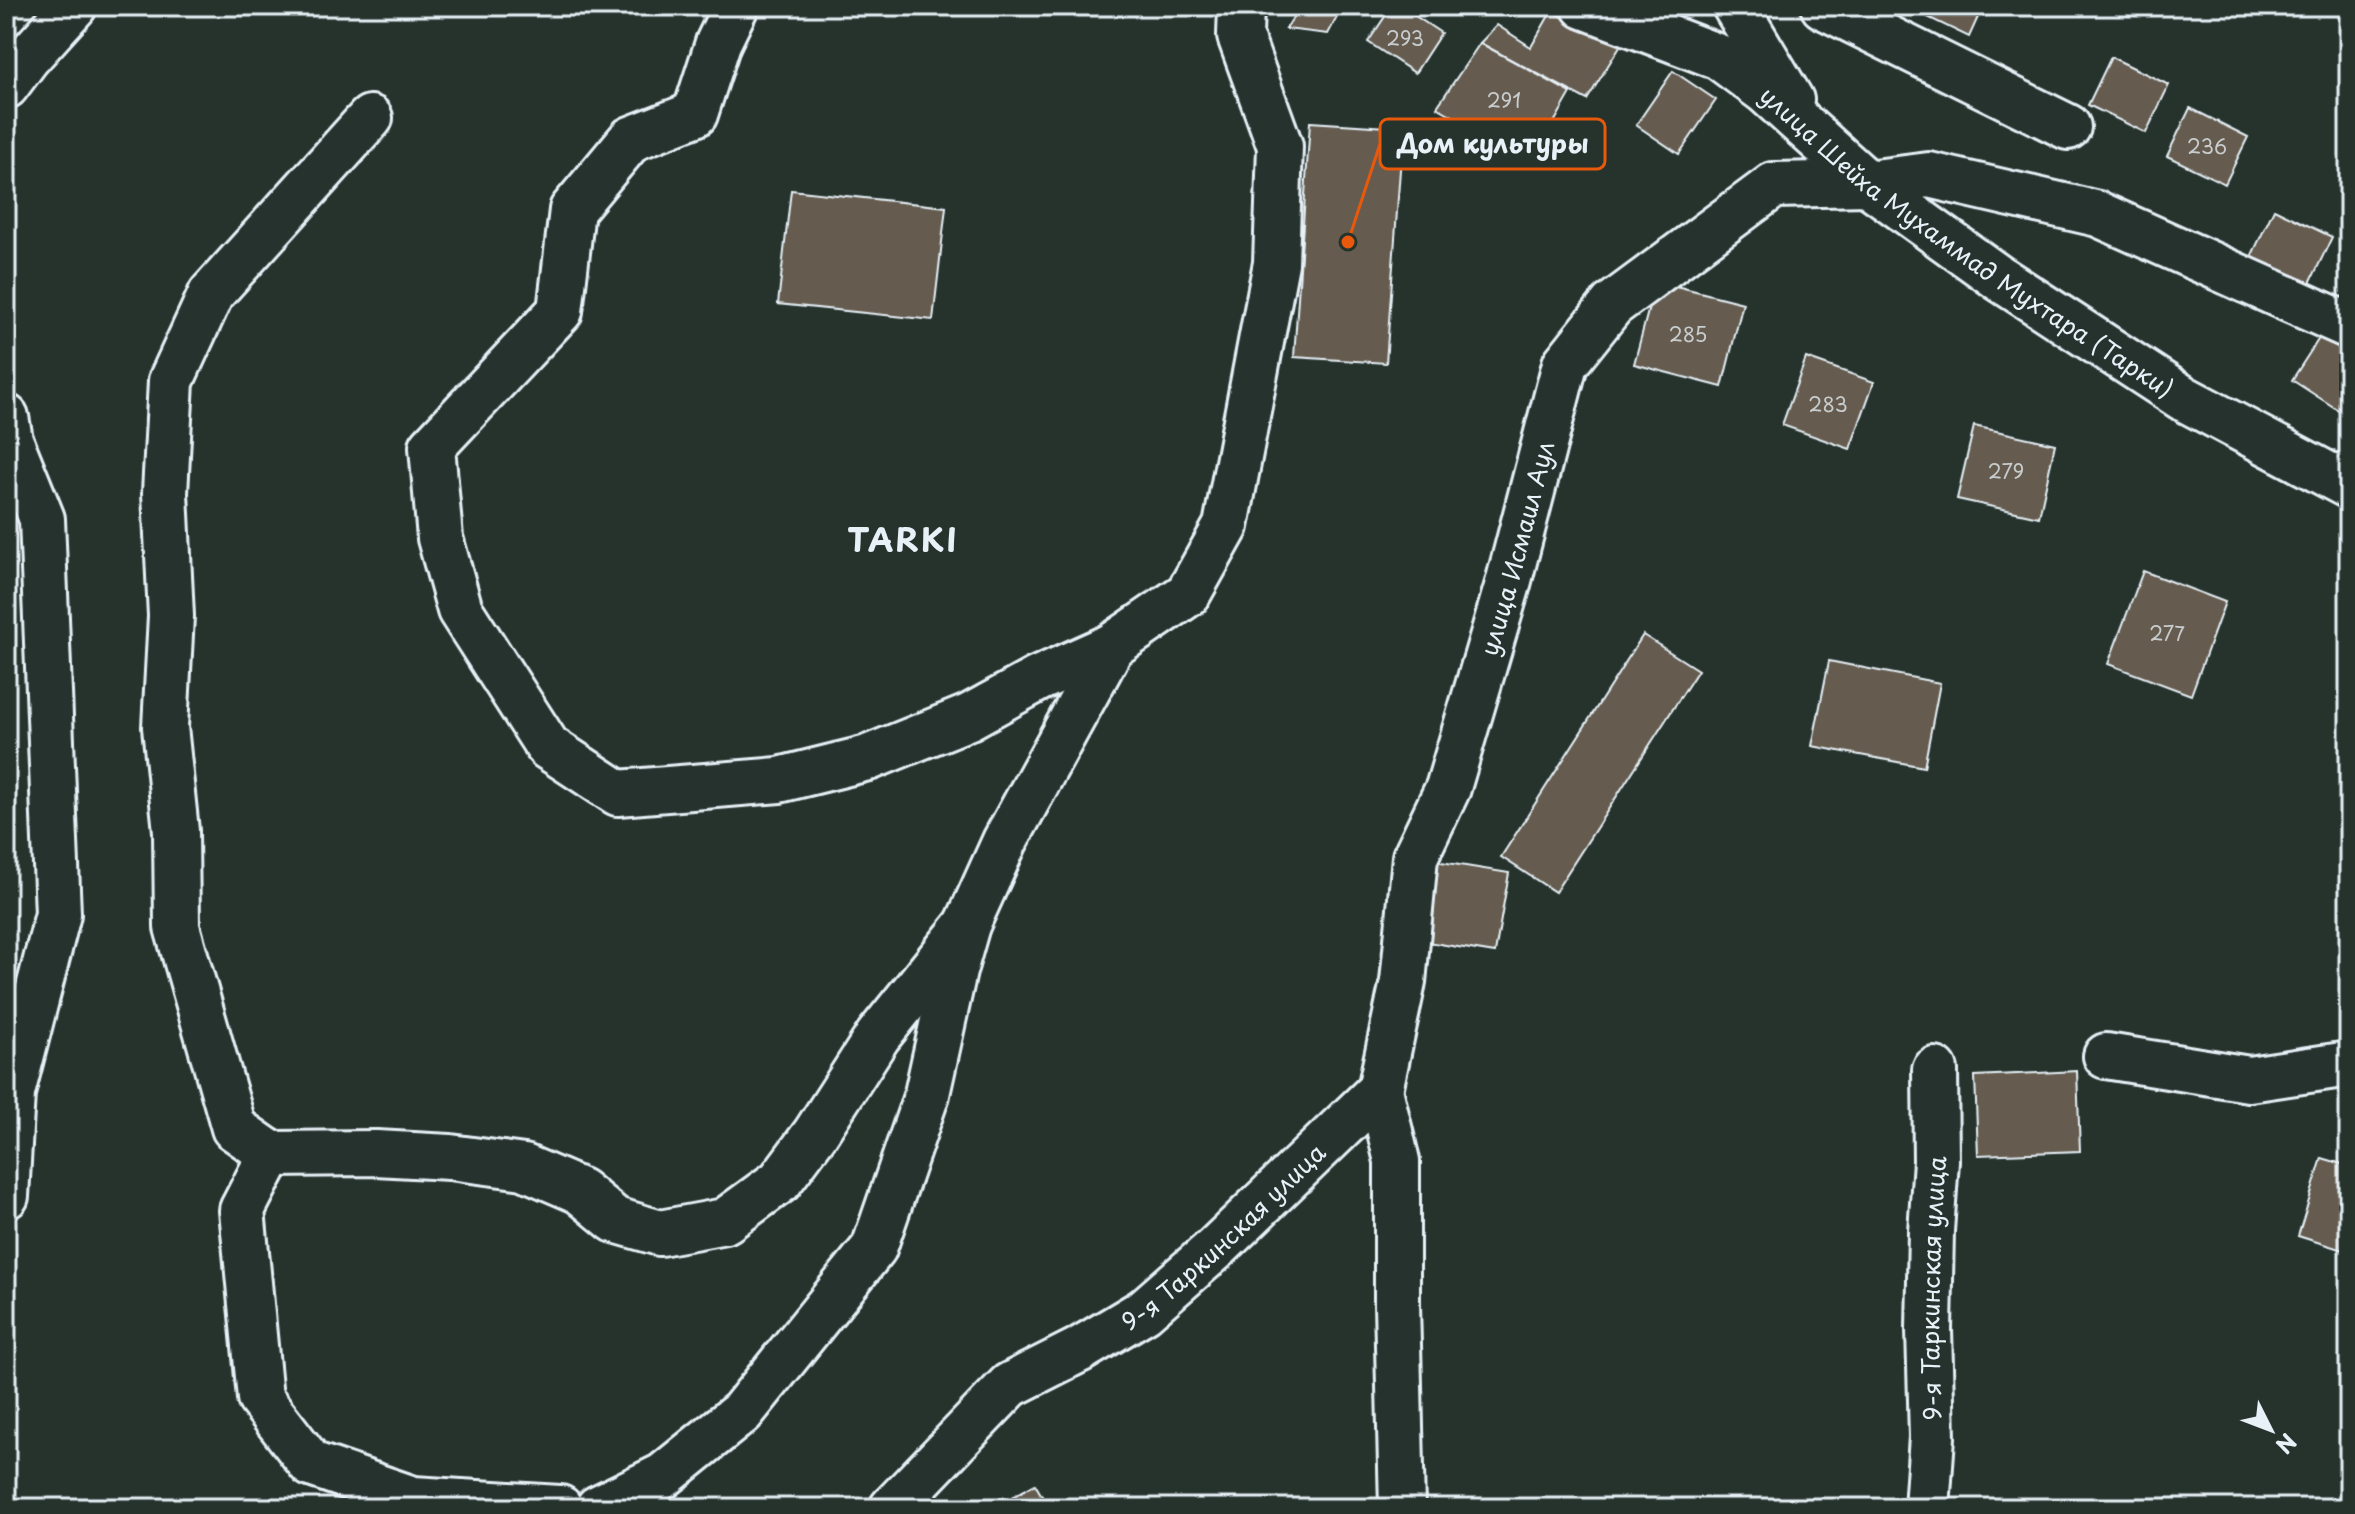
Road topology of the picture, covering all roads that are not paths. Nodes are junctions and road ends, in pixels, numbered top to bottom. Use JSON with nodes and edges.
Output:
{"nodes":[{"id":1,"x":74,"y":6,"type":"edge"},
{"id":2,"x":736,"y":6,"type":"edge"},
{"id":3,"x":1241,"y":6,"type":"edge"},
{"id":4,"x":1584,"y":6,"type":"edge"},
{"id":5,"x":1735,"y":6,"type":"edge"},
{"id":6,"x":1823,"y":6,"type":"edge"},
{"id":7,"x":6,"y":86,"type":"edge"},
{"id":8,"x":370,"y":118,"type":"dead end"},
{"id":9,"x":2068,"y":127,"type":"dead end"},
{"id":10,"x":1810,"y":134,"type":"junction"},
{"id":11,"x":1867,"y":183,"type":"junction"},
{"id":12,"x":2349,"y":326,"type":"edge"},
{"id":13,"x":6,"y":417,"type":"edge"},
{"id":14,"x":2349,"y":486,"type":"edge"},
{"id":15,"x":1112,"y":646,"type":"junction"},
{"id":16,"x":967,"y":925,"type":"junction"},
{"id":17,"x":2106,"y":1056,"type":"dead end"},
{"id":18,"x":2349,"y":1064,"type":"edge"},
{"id":19,"x":1935,"y":1070,"type":"dead end"},
{"id":20,"x":1380,"y":1090,"type":"junction"},
{"id":21,"x":271,"y":1154,"type":"junction"},
{"id":22,"x":6,"y":1196,"type":"edge"},
{"id":23,"x":560,"y":1508,"type":"edge"},
{"id":24,"x":598,"y":1508,"type":"edge"},
{"id":25,"x":892,"y":1508,"type":"edge"},
{"id":26,"x":1402,"y":1508,"type":"edge"},
{"id":27,"x":1927,"y":1508,"type":"edge"}],
"edges":[{"from":1,"to":7,"type":"street"},
{"from":2,"to":15,"type":"street"},
{"from":3,"to":15,"type":"street"},
{"from":4,"to":10,"type":"street","name":"улица Шейха Мухаммад Мухтара (Тарки)"},
{"from":5,"to":10,"type":"street"},
{"from":6,"to":9,"type":"street"},
{"from":8,"to":21,"type":"street"},
{"from":10,"to":11,"type":"street","name":"улица Шейха Мухаммад Мухтара (Тарки)"},
{"from":11,"to":12,"type":"street","name":"улица Исмаил Аул"},
{"from":11,"to":14,"type":"street","name":"улица Шейха Мухаммад Мухтара (Тарки)"},
{"from":11,"to":20,"type":"street","name":"улица Исмаил Аул"},
{"from":13,"to":22,"type":"street"},
{"from":15,"to":16,"type":"street"},
{"from":16,"to":21,"type":"street"},
{"from":16,"to":24,"type":"street"},
{"from":17,"to":18,"type":"street"},
{"from":19,"to":27,"type":"street","name":"9-я Таркинская улица"},
{"from":20,"to":25,"type":"street","name":"9-я Таркинская улица"},
{"from":20,"to":26,"type":"street"},
{"from":21,"to":23,"type":"street"}]}
